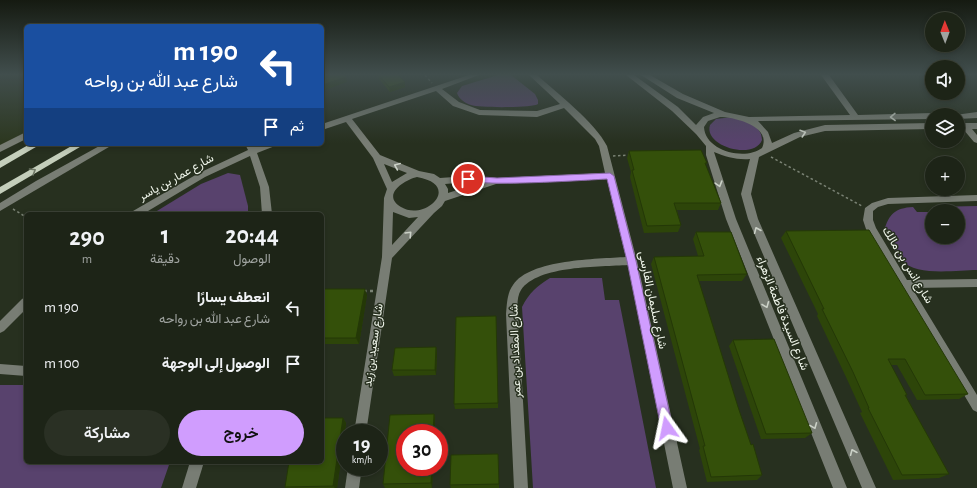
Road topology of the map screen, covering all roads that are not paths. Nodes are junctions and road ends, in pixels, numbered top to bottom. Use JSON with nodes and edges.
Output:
{"nodes":[{"id":1,"x":407,"y":98,"type":"edge"},
{"id":2,"x":448,"y":98,"type":"edge"},
{"id":3,"x":558,"y":98,"type":"edge"},
{"id":4,"x":660,"y":98,"type":"edge"},
{"id":5,"x":684,"y":98,"type":"edge"},
{"id":6,"x":842,"y":98,"type":"edge"},
{"id":7,"x":566,"y":105,"type":"junction"},
{"id":8,"x":728,"y":114,"type":"junction"},
{"id":9,"x":925,"y":116,"type":"edge"},
{"id":10,"x":965,"y":116,"type":"edge"},
{"id":11,"x":977,"y":116,"type":"edge"},
{"id":12,"x":856,"y":117,"type":"junction"},
{"id":13,"x":347,"y":118,"type":"junction"},
{"id":14,"x":749,"y":119,"type":"junction"},
{"id":15,"x":324,"y":126,"type":"edge"},
{"id":16,"x":925,"y":126,"type":"edge"},
{"id":17,"x":965,"y":126,"type":"edge"},
{"id":18,"x":977,"y":126,"type":"edge"},
{"id":19,"x":965,"y":130,"type":"edge"},
{"id":20,"x":700,"y":134,"type":"junction"},
{"id":21,"x":24,"y":136,"type":"edge"},
{"id":22,"x":977,"y":140,"type":"edge"},
{"id":23,"x":33,"y":146,"type":"edge"},
{"id":24,"x":78,"y":146,"type":"edge"},
{"id":25,"x":106,"y":146,"type":"edge"},
{"id":26,"x":710,"y":146,"type":"junction"},
{"id":27,"x":250,"y":147,"type":"edge"},
{"id":28,"x":0,"y":148,"type":"edge"},
{"id":29,"x":761,"y":152,"type":"junction"},
{"id":30,"x":377,"y":157,"type":"junction"},
{"id":31,"x":0,"y":164,"type":"edge"},
{"id":32,"x":417,"y":174,"type":"junction"},
{"id":33,"x":610,"y":176,"type":"junction"},
{"id":34,"x":439,"y":181,"type":"junction"},
{"id":35,"x":497,"y":181,"type":"junction"},
{"id":36,"x":0,"y":191,"type":"edge"},
{"id":37,"x":390,"y":193,"type":"junction"},
{"id":38,"x":444,"y":198,"type":"junction"},
{"id":39,"x":977,"y":198,"type":"edge"},
{"id":40,"x":3,"y":206,"type":"edge"},
{"id":41,"x":431,"y":210,"type":"junction"},
{"id":42,"x":139,"y":212,"type":"edge"},
{"id":43,"x":267,"y":212,"type":"edge"},
{"id":44,"x":387,"y":257,"type":"junction"},
{"id":45,"x":632,"y":261,"type":"junction"},
{"id":46,"x":977,"y":283,"type":"edge"},
{"id":47,"x":903,"y":284,"type":"junction"},
{"id":48,"x":24,"y":304,"type":"edge"},
{"id":49,"x":0,"y":328,"type":"edge"},
{"id":50,"x":0,"y":369,"type":"edge"},
{"id":51,"x":24,"y":371,"type":"edge"},
{"id":52,"x":977,"y":406,"type":"edge"},
{"id":53,"x":361,"y":424,"type":"edge"},
{"id":54,"x":196,"y":464,"type":"edge"},
{"id":55,"x":354,"y":476,"type":"edge"},
{"id":56,"x":189,"y":488,"type":"edge"},
{"id":57,"x":352,"y":488,"type":"edge"},
{"id":58,"x":521,"y":488,"type":"edge"},
{"id":59,"x":680,"y":488,"type":"edge"},
{"id":60,"x":840,"y":488,"type":"edge"},
{"id":61,"x":868,"y":488,"type":"edge"}],
"edges":[{"from":1,"to":13,"type":"street"},
{"from":2,"to":7,"type":"street"},
{"from":3,"to":7,"type":"street","name":"شارع سليمان الفارسى"},
{"from":4,"to":20,"type":"street"},
{"from":5,"to":8,"type":"street"},
{"from":6,"to":12,"type":"street"},
{"from":7,"to":33,"type":"street","name":"شارع سليمان الفارسى"},
{"from":8,"to":14,"type":"street"},
{"from":8,"to":20,"type":"street"},
{"from":9,"to":12,"type":"street","one_way":true},
{"from":10,"to":11,"type":"street"},
{"from":12,"to":14,"type":"street"},
{"from":13,"to":15,"type":"street"},
{"from":13,"to":30,"type":"street","name":"شارع سعيد بن زيد"},
{"from":14,"to":29,"type":"street"},
{"from":29,"to":16,"type":"street","one_way":true},
{"from":17,"to":18,"type":"street"},
{"from":19,"to":22,"type":"street"},
{"from":20,"to":26,"type":"street"},
{"from":21,"to":28,"type":"street"},
{"from":23,"to":31,"type":"main road"},
{"from":36,"to":24,"type":"main road","one_way":true},
{"from":25,"to":40,"type":"street"},
{"from":26,"to":29,"type":"street"},
{"from":26,"to":60,"type":"street","name":"شارع السيدة فاطمة الزهراء","one_way":true},
{"from":27,"to":42,"type":"street","name":"شارع عمار بن ياسر"},
{"from":27,"to":43,"type":"street"},
{"from":61,"to":29,"type":"street","name":"شارع السيدة فاطمة الزهراء","one_way":true},
{"from":32,"to":30,"type":"street","name":"شارع سعيد بن زيد","one_way":true},
{"from":30,"to":37,"type":"street","name":"شارع سعيد بن زيد"},
{"from":32,"to":34,"type":"street"},
{"from":32,"to":37,"type":"street"},
{"from":33,"to":35,"type":"street"},
{"from":33,"to":45,"type":"street","name":"شارع سليمان الفارسى"},
{"from":34,"to":35,"type":"street"},
{"from":34,"to":38,"type":"street"},
{"from":35,"to":38,"type":"street"},
{"from":37,"to":41,"type":"street"},
{"from":37,"to":44,"type":"street","name":"شارع سعيد بن زيد"},
{"from":38,"to":41,"type":"street"},
{"from":39,"to":47,"type":"street","name":"شارع انس بن مالك"},
{"from":44,"to":41,"type":"street","one_way":true},
{"from":44,"to":53,"type":"street","name":"شارع سعيد بن زيد"},
{"from":45,"to":58,"type":"street","name":"شارع المقداد بن عمر"},
{"from":45,"to":59,"type":"street","name":"شارع سليمان الفارسى"},
{"from":46,"to":47,"type":"street"},
{"from":47,"to":52,"type":"street","name":"شارع انس بن مالك"},
{"from":48,"to":49,"type":"street"},
{"from":50,"to":51,"type":"street"},
{"from":54,"to":56,"type":"street"},
{"from":55,"to":57,"type":"street"}]}
